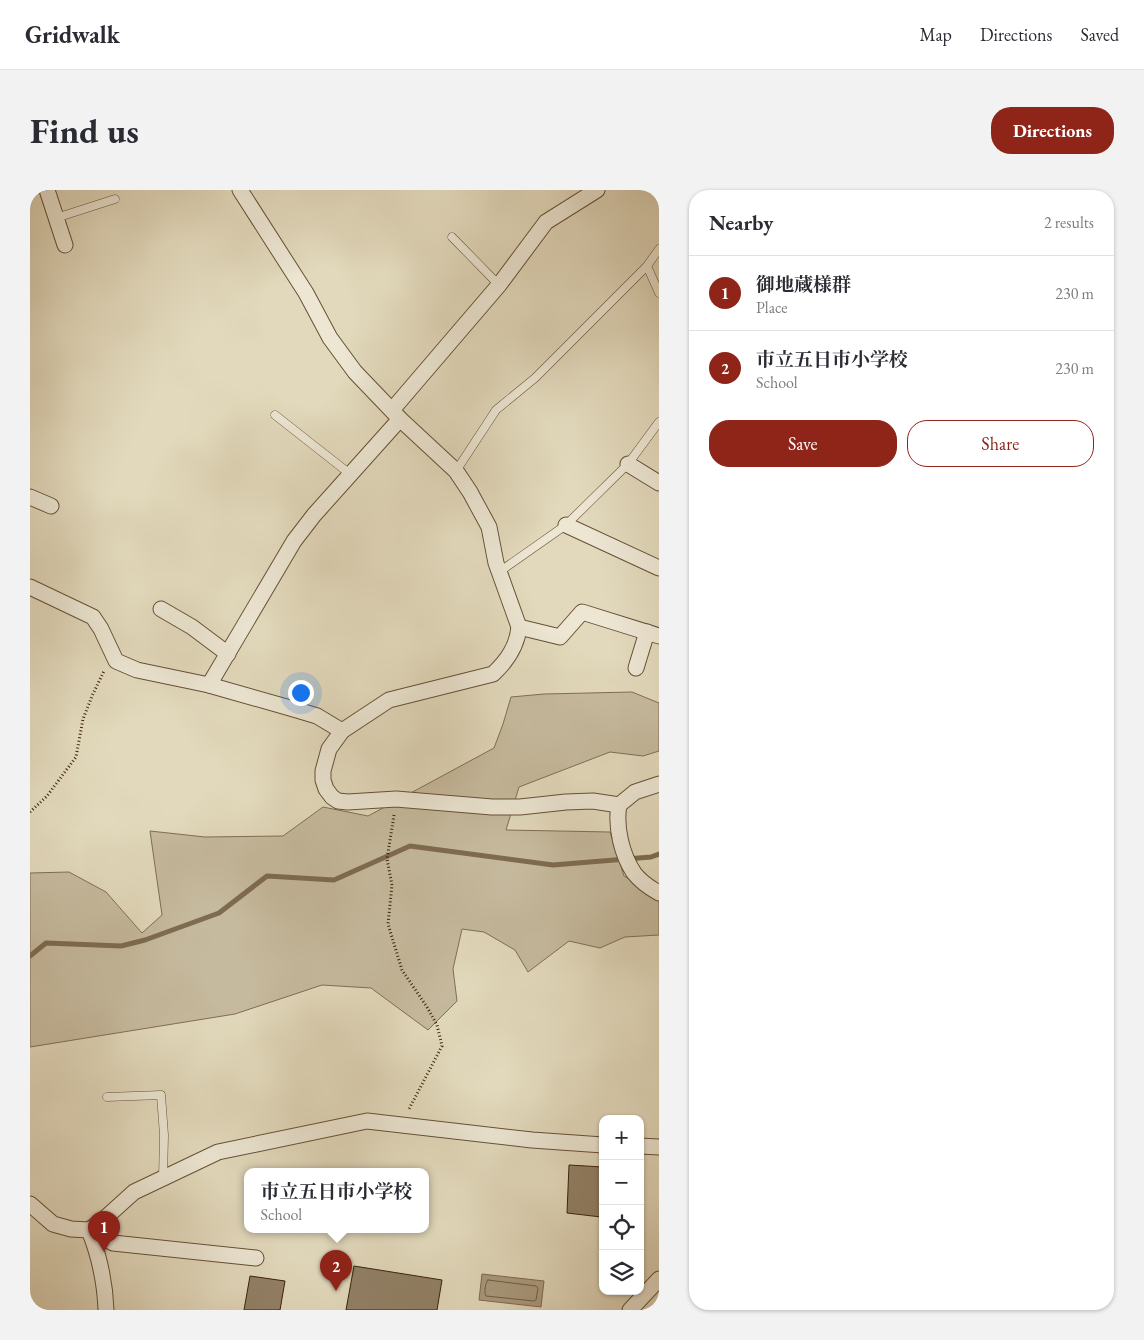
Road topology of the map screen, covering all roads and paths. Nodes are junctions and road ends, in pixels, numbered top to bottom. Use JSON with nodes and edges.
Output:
{"nodes":[{"id":1,"x":47,"y":190,"type":"edge"},
{"id":2,"x":240,"y":190,"type":"edge"},
{"id":3,"x":598,"y":190,"type":"edge"},
{"id":4,"x":579,"y":194,"type":"edge"},
{"id":5,"x":116,"y":199,"type":"dead end"},
{"id":6,"x":56,"y":218,"type":"junction"},
{"id":7,"x":452,"y":237,"type":"dead end"},
{"id":8,"x":65,"y":245,"type":"dead end"},
{"id":9,"x":659,"y":248,"type":"edge"},
{"id":10,"x":647,"y":266,"type":"junction"},
{"id":11,"x":499,"y":285,"type":"junction"},
{"id":12,"x":659,"y":293,"type":"edge"},
{"id":13,"x":396,"y":414,"type":"junction"},
{"id":14,"x":275,"y":415,"type":"dead end"},
{"id":15,"x":659,"y":422,"type":"edge"},
{"id":16,"x":628,"y":464,"type":"junction"},
{"id":17,"x":456,"y":471,"type":"junction"},
{"id":18,"x":350,"y":474,"type":"junction"},
{"id":19,"x":659,"y":483,"type":"edge"},
{"id":20,"x":30,"y":497,"type":"edge"},
{"id":21,"x":51,"y":506,"type":"dead end"},
{"id":22,"x":566,"y":525,"type":"junction"},
{"id":23,"x":659,"y":568,"type":"edge"},
{"id":24,"x":499,"y":572,"type":"junction"},
{"id":25,"x":30,"y":587,"type":"edge"},
{"id":26,"x":161,"y":609,"type":"dead end"},
{"id":27,"x":519,"y":627,"type":"junction"},
{"id":28,"x":653,"y":634,"type":"edge"},
{"id":29,"x":228,"y":654,"type":"junction"},
{"id":30,"x":112,"y":655,"type":"junction"},
{"id":31,"x":636,"y":668,"type":"dead end"},
{"id":32,"x":209,"y":685,"type":"junction"},
{"id":33,"x":342,"y":731,"type":"junction"},
{"id":34,"x":659,"y":784,"type":"edge"},
{"id":35,"x":396,"y":799,"type":"junction"},
{"id":36,"x":619,"y":805,"type":"junction"},
{"id":37,"x":30,"y":812,"type":"edge"},
{"id":38,"x":659,"y":893,"type":"edge"},
{"id":39,"x":107,"y":1097,"type":"dead end"},
{"id":40,"x":400,"y":1124,"type":"junction"},
{"id":41,"x":599,"y":1145,"type":"edge"},
{"id":42,"x":644,"y":1146,"type":"edge"},
{"id":43,"x":659,"y":1146,"type":"edge"},
{"id":44,"x":163,"y":1178,"type":"junction"},
{"id":45,"x":30,"y":1204,"type":"edge"},
{"id":46,"x":89,"y":1230,"type":"junction"},
{"id":47,"x":256,"y":1258,"type":"dead end"},
{"id":48,"x":659,"y":1279,"type":"edge"},
{"id":49,"x":106,"y":1310,"type":"edge"},
{"id":50,"x":630,"y":1310,"type":"edge"}],
"edges":[{"from":1,"to":6,"type":"street"},
{"from":2,"to":13,"type":"street"},
{"from":3,"to":4,"type":"street"},
{"from":4,"to":11,"type":"street"},
{"from":5,"to":6,"type":"lane"},
{"from":6,"to":8,"type":"street"},
{"from":7,"to":11,"type":"lane"},
{"from":9,"to":10,"type":"lane"},
{"from":10,"to":12,"type":"lane"},
{"from":10,"to":17,"type":"lane"},
{"from":11,"to":13,"type":"street"},
{"from":13,"to":17,"type":"street"},
{"from":13,"to":18,"type":"street"},
{"from":14,"to":18,"type":"lane"},
{"from":15,"to":16,"type":"lane"},
{"from":16,"to":19,"type":"street"},
{"from":16,"to":22,"type":"lane"},
{"from":17,"to":24,"type":"street"},
{"from":18,"to":29,"type":"street"},
{"from":20,"to":21,"type":"street"},
{"from":22,"to":23,"type":"street"},
{"from":22,"to":24,"type":"lane"},
{"from":24,"to":27,"type":"street"},
{"from":25,"to":30,"type":"street"},
{"from":26,"to":29,"type":"street"},
{"from":27,"to":28,"type":"street"},
{"from":27,"to":33,"type":"street"},
{"from":28,"to":31,"type":"street"},
{"from":29,"to":32,"type":"street"},
{"from":30,"to":32,"type":"street"},
{"from":30,"to":37,"type":"path"},
{"from":32,"to":33,"type":"street"},
{"from":33,"to":35,"type":"street"},
{"from":34,"to":36,"type":"street"},
{"from":35,"to":36,"type":"street"},
{"from":35,"to":40,"type":"path"},
{"from":36,"to":38,"type":"street"},
{"from":39,"to":44,"type":"lane"},
{"from":40,"to":41,"type":"street"},
{"from":40,"to":44,"type":"street"},
{"from":42,"to":43,"type":"street"},
{"from":44,"to":46,"type":"street"},
{"from":45,"to":46,"type":"street"},
{"from":46,"to":47,"type":"street"},
{"from":46,"to":49,"type":"street"},
{"from":48,"to":50,"type":"street"}]}
